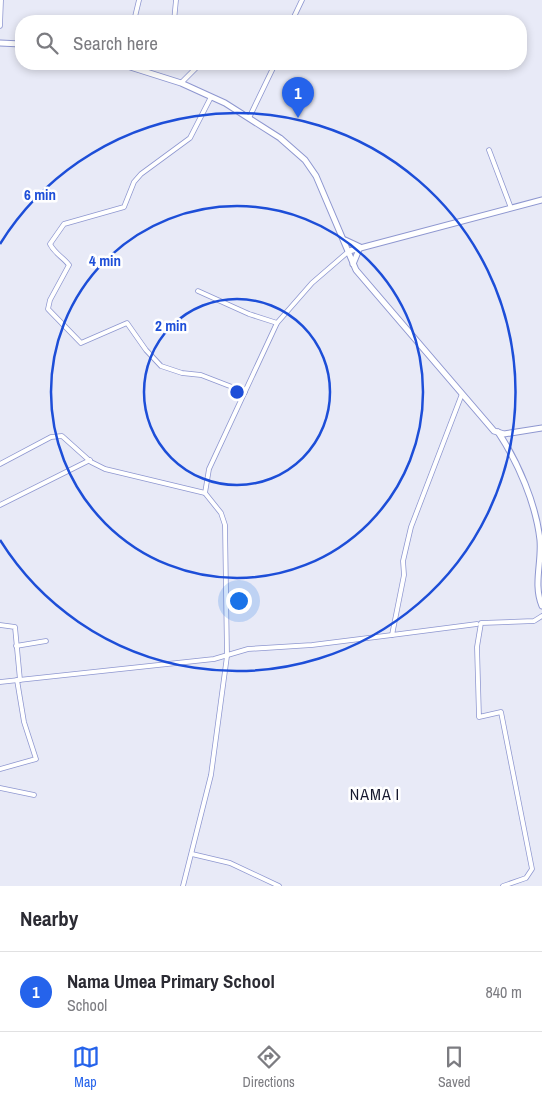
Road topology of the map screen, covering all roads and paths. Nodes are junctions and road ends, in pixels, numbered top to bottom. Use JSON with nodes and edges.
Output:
{"nodes":[{"id":1,"x":1,"y":0,"type":"edge"},
{"id":2,"x":139,"y":0,"type":"edge"},
{"id":3,"x":176,"y":0,"type":"edge"},
{"id":4,"x":302,"y":0,"type":"edge"},
{"id":5,"x":135,"y":15,"type":"edge"},
{"id":6,"x":175,"y":15,"type":"edge"},
{"id":7,"x":295,"y":15,"type":"edge"},
{"id":8,"x":0,"y":26,"type":"edge"},
{"id":9,"x":0,"y":44,"type":"edge"},
{"id":10,"x":15,"y":44,"type":"edge"},
{"id":11,"x":139,"y":70,"type":"edge"},
{"id":12,"x":194,"y":70,"type":"edge"},
{"id":13,"x":272,"y":70,"type":"edge"},
{"id":14,"x":181,"y":84,"type":"junction"},
{"id":15,"x":211,"y":97,"type":"junction"},
{"id":16,"x":249,"y":118,"type":"junction"},
{"id":17,"x":489,"y":150,"type":"dead end"},
{"id":18,"x":542,"y":200,"type":"edge"},
{"id":19,"x":511,"y":208,"type":"junction"},
{"id":20,"x":345,"y":240,"type":"junction"},
{"id":21,"x":360,"y":247,"type":"junction"},
{"id":22,"x":349,"y":251,"type":"junction"},
{"id":23,"x":353,"y":264,"type":"junction"},
{"id":24,"x":198,"y":291,"type":"dead end"},
{"id":25,"x":277,"y":323,"type":"junction"},
{"id":26,"x":245,"y":392,"type":"junction"},
{"id":27,"x":462,"y":394,"type":"junction"},
{"id":28,"x":542,"y":428,"type":"edge"},
{"id":29,"x":498,"y":431,"type":"junction"},
{"id":30,"x":90,"y":460,"type":"junction"},
{"id":31,"x":0,"y":464,"type":"edge"},
{"id":32,"x":205,"y":493,"type":"junction"},
{"id":33,"x":0,"y":505,"type":"edge"},
{"id":34,"x":542,"y":606,"type":"edge"},
{"id":35,"x":542,"y":616,"type":"edge"},
{"id":36,"x":477,"y":624,"type":"dead end"},
{"id":37,"x":0,"y":625,"type":"edge"},
{"id":38,"x":392,"y":635,"type":"junction"},
{"id":39,"x":46,"y":641,"type":"dead end"},
{"id":40,"x":16,"y":646,"type":"junction"},
{"id":41,"x":227,"y":656,"type":"junction"},
{"id":42,"x":19,"y":680,"type":"junction"},
{"id":43,"x":0,"y":682,"type":"edge"},
{"id":44,"x":0,"y":769,"type":"edge"},
{"id":45,"x":0,"y":788,"type":"edge"},
{"id":46,"x":34,"y":795,"type":"dead end"},
{"id":47,"x":192,"y":854,"type":"junction"},
{"id":48,"x":183,"y":886,"type":"edge"},
{"id":49,"x":279,"y":886,"type":"edge"},
{"id":50,"x":503,"y":886,"type":"edge"}],
"edges":[{"from":1,"to":8,"type":"street"},
{"from":2,"to":5,"type":"street"},
{"from":3,"to":6,"type":"street"},
{"from":4,"to":7,"type":"street"},
{"from":9,"to":10,"type":"street"},
{"from":11,"to":14,"type":"street"},
{"from":12,"to":14,"type":"street"},
{"from":13,"to":16,"type":"street"},
{"from":14,"to":15,"type":"street"},
{"from":15,"to":16,"type":"street"},
{"from":15,"to":26,"type":"street"},
{"from":16,"to":20,"type":"street"},
{"from":17,"to":19,"type":"street"},
{"from":18,"to":19,"type":"street"},
{"from":19,"to":21,"type":"street"},
{"from":20,"to":21,"type":"street"},
{"from":20,"to":22,"type":"street"},
{"from":21,"to":22,"type":"street"},
{"from":21,"to":23,"type":"street"},
{"from":22,"to":23,"type":"street"},
{"from":22,"to":25,"type":"street"},
{"from":23,"to":27,"type":"street"},
{"from":24,"to":25,"type":"street"},
{"from":25,"to":26,"type":"street"},
{"from":26,"to":32,"type":"street"},
{"from":27,"to":29,"type":"street"},
{"from":27,"to":38,"type":"street"},
{"from":28,"to":29,"type":"street"},
{"from":29,"to":34,"type":"street"},
{"from":30,"to":31,"type":"street"},
{"from":30,"to":32,"type":"street"},
{"from":30,"to":33,"type":"street"},
{"from":32,"to":41,"type":"street"},
{"from":35,"to":50,"type":"street"},
{"from":36,"to":38,"type":"street"},
{"from":37,"to":40,"type":"street"},
{"from":38,"to":41,"type":"street"},
{"from":39,"to":40,"type":"street"},
{"from":40,"to":42,"type":"street"},
{"from":41,"to":42,"type":"street"},
{"from":41,"to":47,"type":"street"},
{"from":42,"to":43,"type":"street"},
{"from":42,"to":44,"type":"street"},
{"from":45,"to":46,"type":"street"},
{"from":47,"to":48,"type":"street"},
{"from":47,"to":49,"type":"street"}]}
